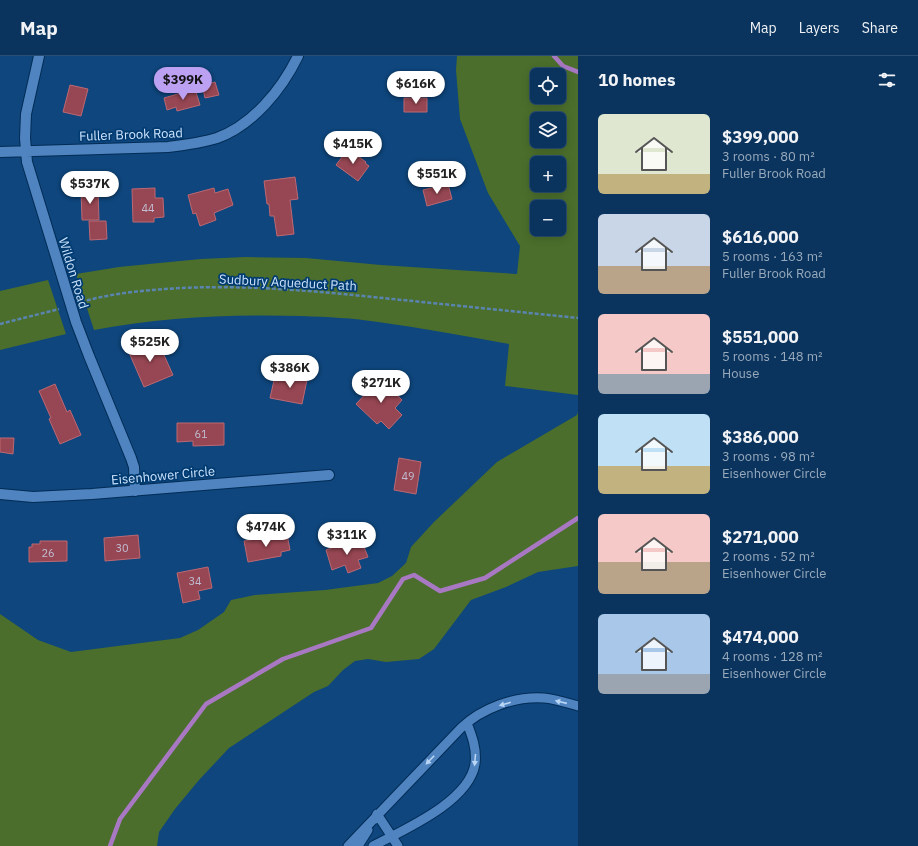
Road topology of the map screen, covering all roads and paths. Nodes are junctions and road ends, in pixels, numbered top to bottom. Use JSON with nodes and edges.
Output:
{"nodes":[{"id":1,"x":39,"y":56,"type":"edge"},
{"id":2,"x":298,"y":56,"type":"edge"},
{"id":3,"x":26,"y":150,"type":"junction"},
{"id":4,"x":0,"y":152,"type":"edge"},
{"id":5,"x":71,"y":305,"type":"junction"},
{"id":6,"x":578,"y":318,"type":"edge"},
{"id":7,"x":0,"y":324,"type":"edge"},
{"id":8,"x":329,"y":475,"type":"dead end"},
{"id":9,"x":135,"y":491,"type":"junction"},
{"id":10,"x":0,"y":494,"type":"edge"},
{"id":11,"x":578,"y":706,"type":"edge"},
{"id":12,"x":467,"y":723,"type":"junction"},
{"id":13,"x":378,"y":814,"type":"junction"},
{"id":14,"x":366,"y":834,"type":"junction"},
{"id":15,"x":392,"y":836,"type":"junction"},
{"id":16,"x":348,"y":846,"type":"edge"},
{"id":17,"x":358,"y":846,"type":"edge"},
{"id":18,"x":373,"y":846,"type":"edge"},
{"id":19,"x":398,"y":846,"type":"edge"}],
"edges":[{"from":1,"to":3,"type":"street","name":"Wildon Road"},
{"from":2,"to":3,"type":"street","name":"Fuller Brook Road"},
{"from":3,"to":4,"type":"street","name":"Fuller Brook Road"},
{"from":3,"to":5,"type":"street","name":"Wildon Road"},
{"from":5,"to":6,"type":"path","name":"Sudbury Aqueduct Path"},
{"from":5,"to":7,"type":"path","name":"Sudbury Aqueduct Path"},
{"from":5,"to":9,"type":"street","name":"Wildon Road"},
{"from":8,"to":9,"type":"street","name":"Eisenhower Circle"},
{"from":9,"to":10,"type":"street","name":"Eisenhower Circle"},
{"from":11,"to":12,"type":"lane","one_way":true},
{"from":12,"to":13,"type":"lane","one_way":true},
{"from":12,"to":15,"type":"lane","one_way":true},
{"from":13,"to":14,"type":"lane"},
{"from":13,"to":15,"type":"lane"},
{"from":13,"to":16,"type":"lane"},
{"from":14,"to":17,"type":"lane"},
{"from":14,"to":18,"type":"lane"},
{"from":15,"to":18,"type":"lane"},
{"from":15,"to":19,"type":"lane"}]}
